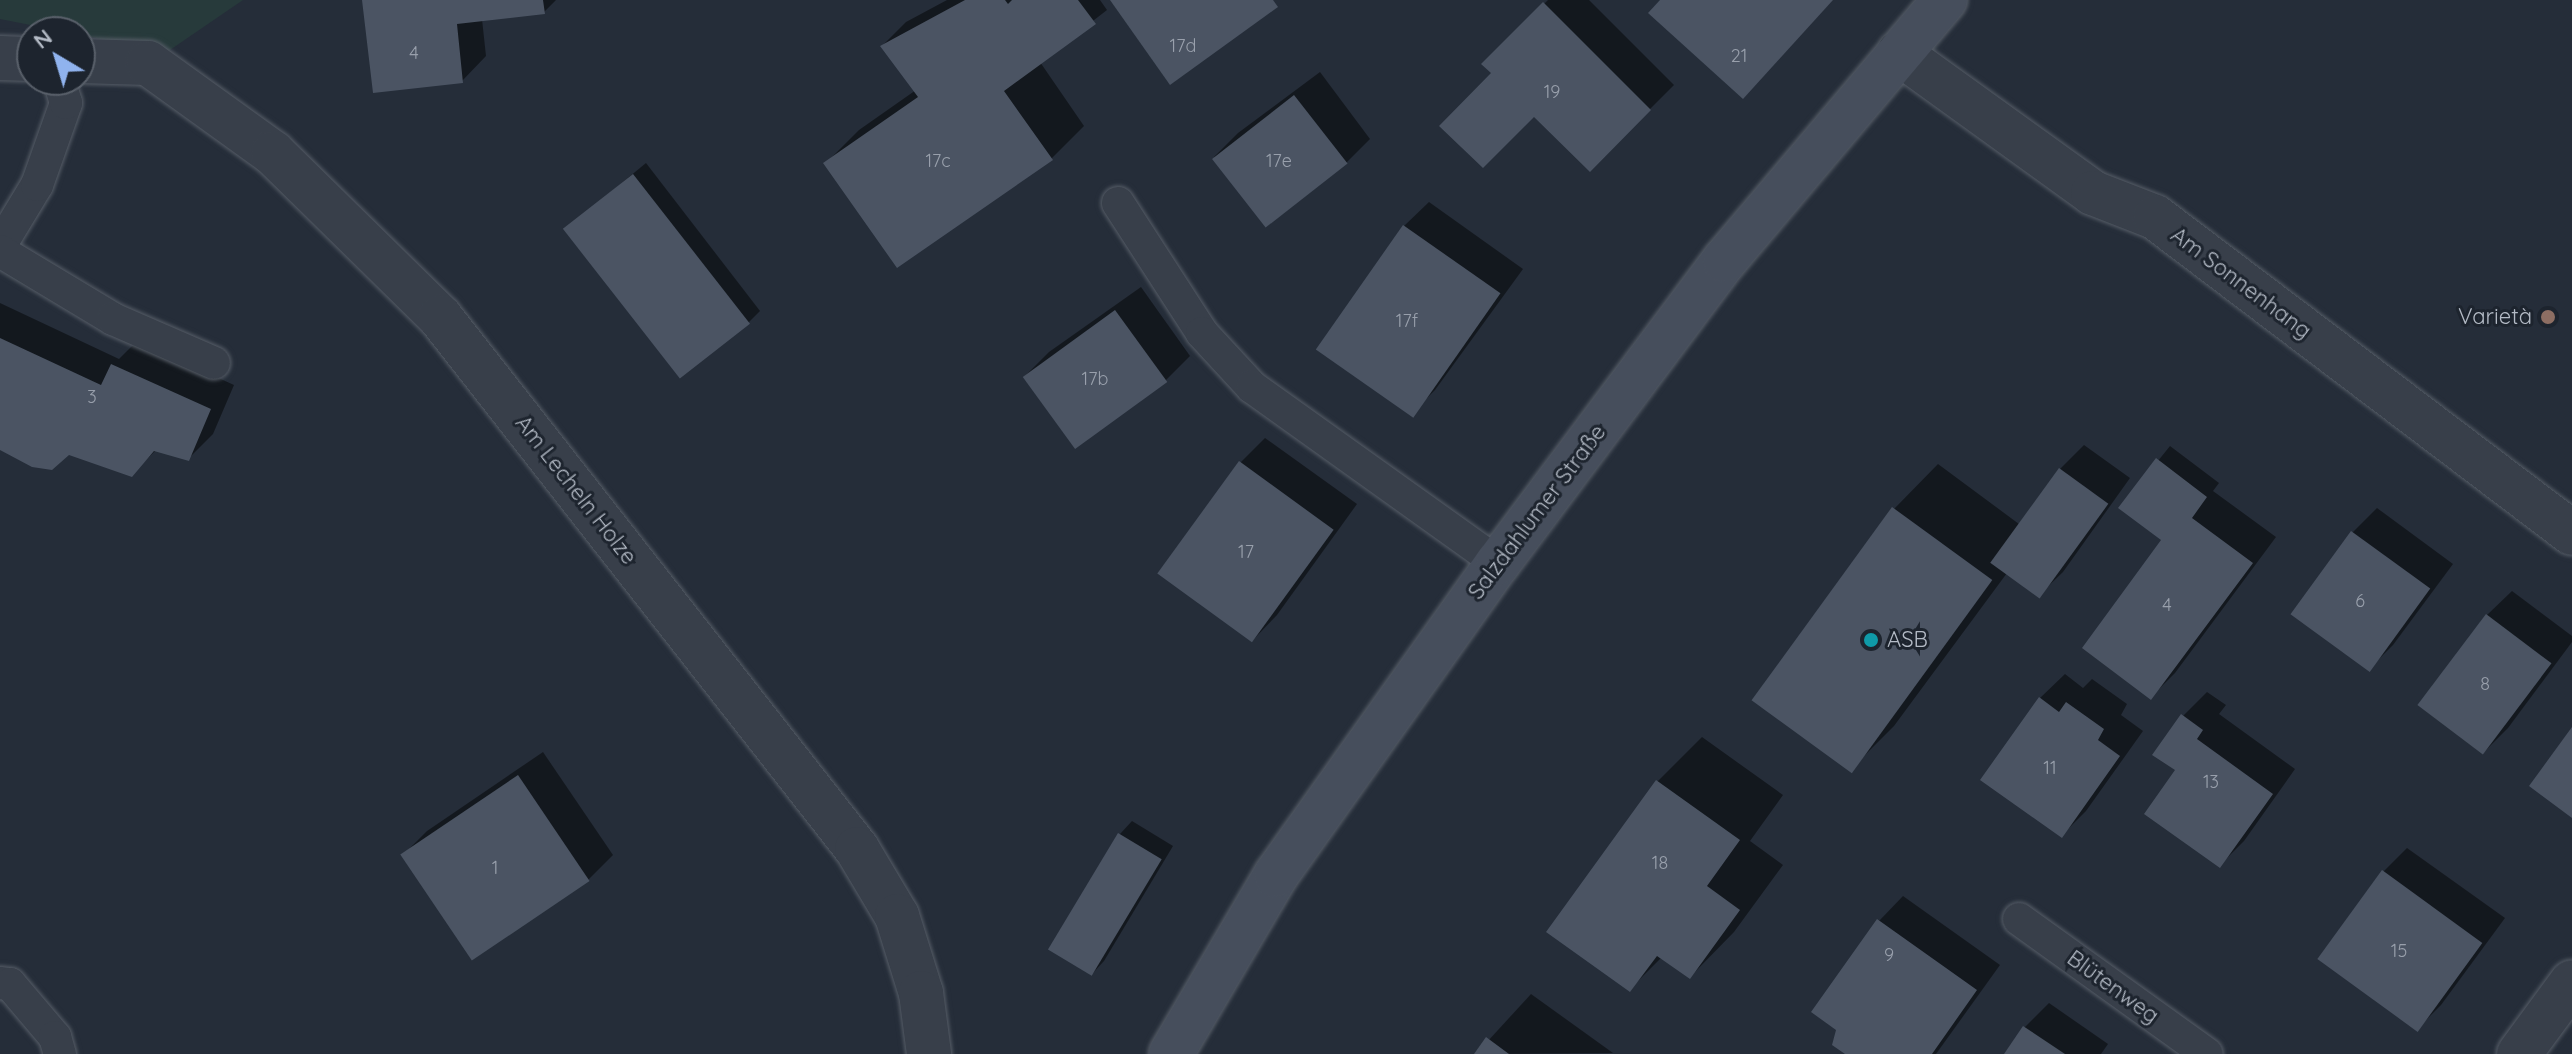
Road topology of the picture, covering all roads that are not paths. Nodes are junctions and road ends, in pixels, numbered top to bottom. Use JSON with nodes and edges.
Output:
{"nodes":[{"id":1,"x":1945,"y":0,"type":"edge"},
{"id":2,"x":1899,"y":53,"type":"junction"},
{"id":3,"x":96,"y":61,"type":"edge"},
{"id":4,"x":64,"y":96,"type":"edge"},
{"id":5,"x":1118,"y":203,"type":"dead end"},
{"id":6,"x":0,"y":249,"type":"edge"},
{"id":7,"x":214,"y":363,"type":"dead end"},
{"id":8,"x":2572,"y":533,"type":"edge"},
{"id":9,"x":1498,"y":563,"type":"junction"},
{"id":10,"x":2019,"y":919,"type":"dead end"},
{"id":11,"x":2572,"y":982,"type":"edge"},
{"id":12,"x":0,"y":983,"type":"edge"},
{"id":13,"x":60,"y":1054,"type":"edge"},
{"id":14,"x":929,"y":1054,"type":"edge"},
{"id":15,"x":1171,"y":1054,"type":"edge"},
{"id":16,"x":2207,"y":1054,"type":"edge"},
{"id":17,"x":2519,"y":1054,"type":"edge"}],
"edges":[{"from":1,"to":2,"type":"main road","name":"Salzdahlumer Straße"},
{"from":2,"to":8,"type":"street","name":"Am Sonnenhang"},
{"from":2,"to":9,"type":"main road","name":"Salzdahlumer Straße"},
{"from":3,"to":14,"type":"street","name":"Am Lecheln Holze"},
{"from":4,"to":6,"type":"lane"},
{"from":5,"to":9,"type":"lane"},
{"from":6,"to":7,"type":"lane"},
{"from":9,"to":15,"type":"main road","name":"Salzdahlumer Straße"},
{"from":10,"to":16,"type":"lane","name":"Blütenweg"},
{"from":11,"to":17,"type":"street"},
{"from":12,"to":13,"type":"lane"}]}
